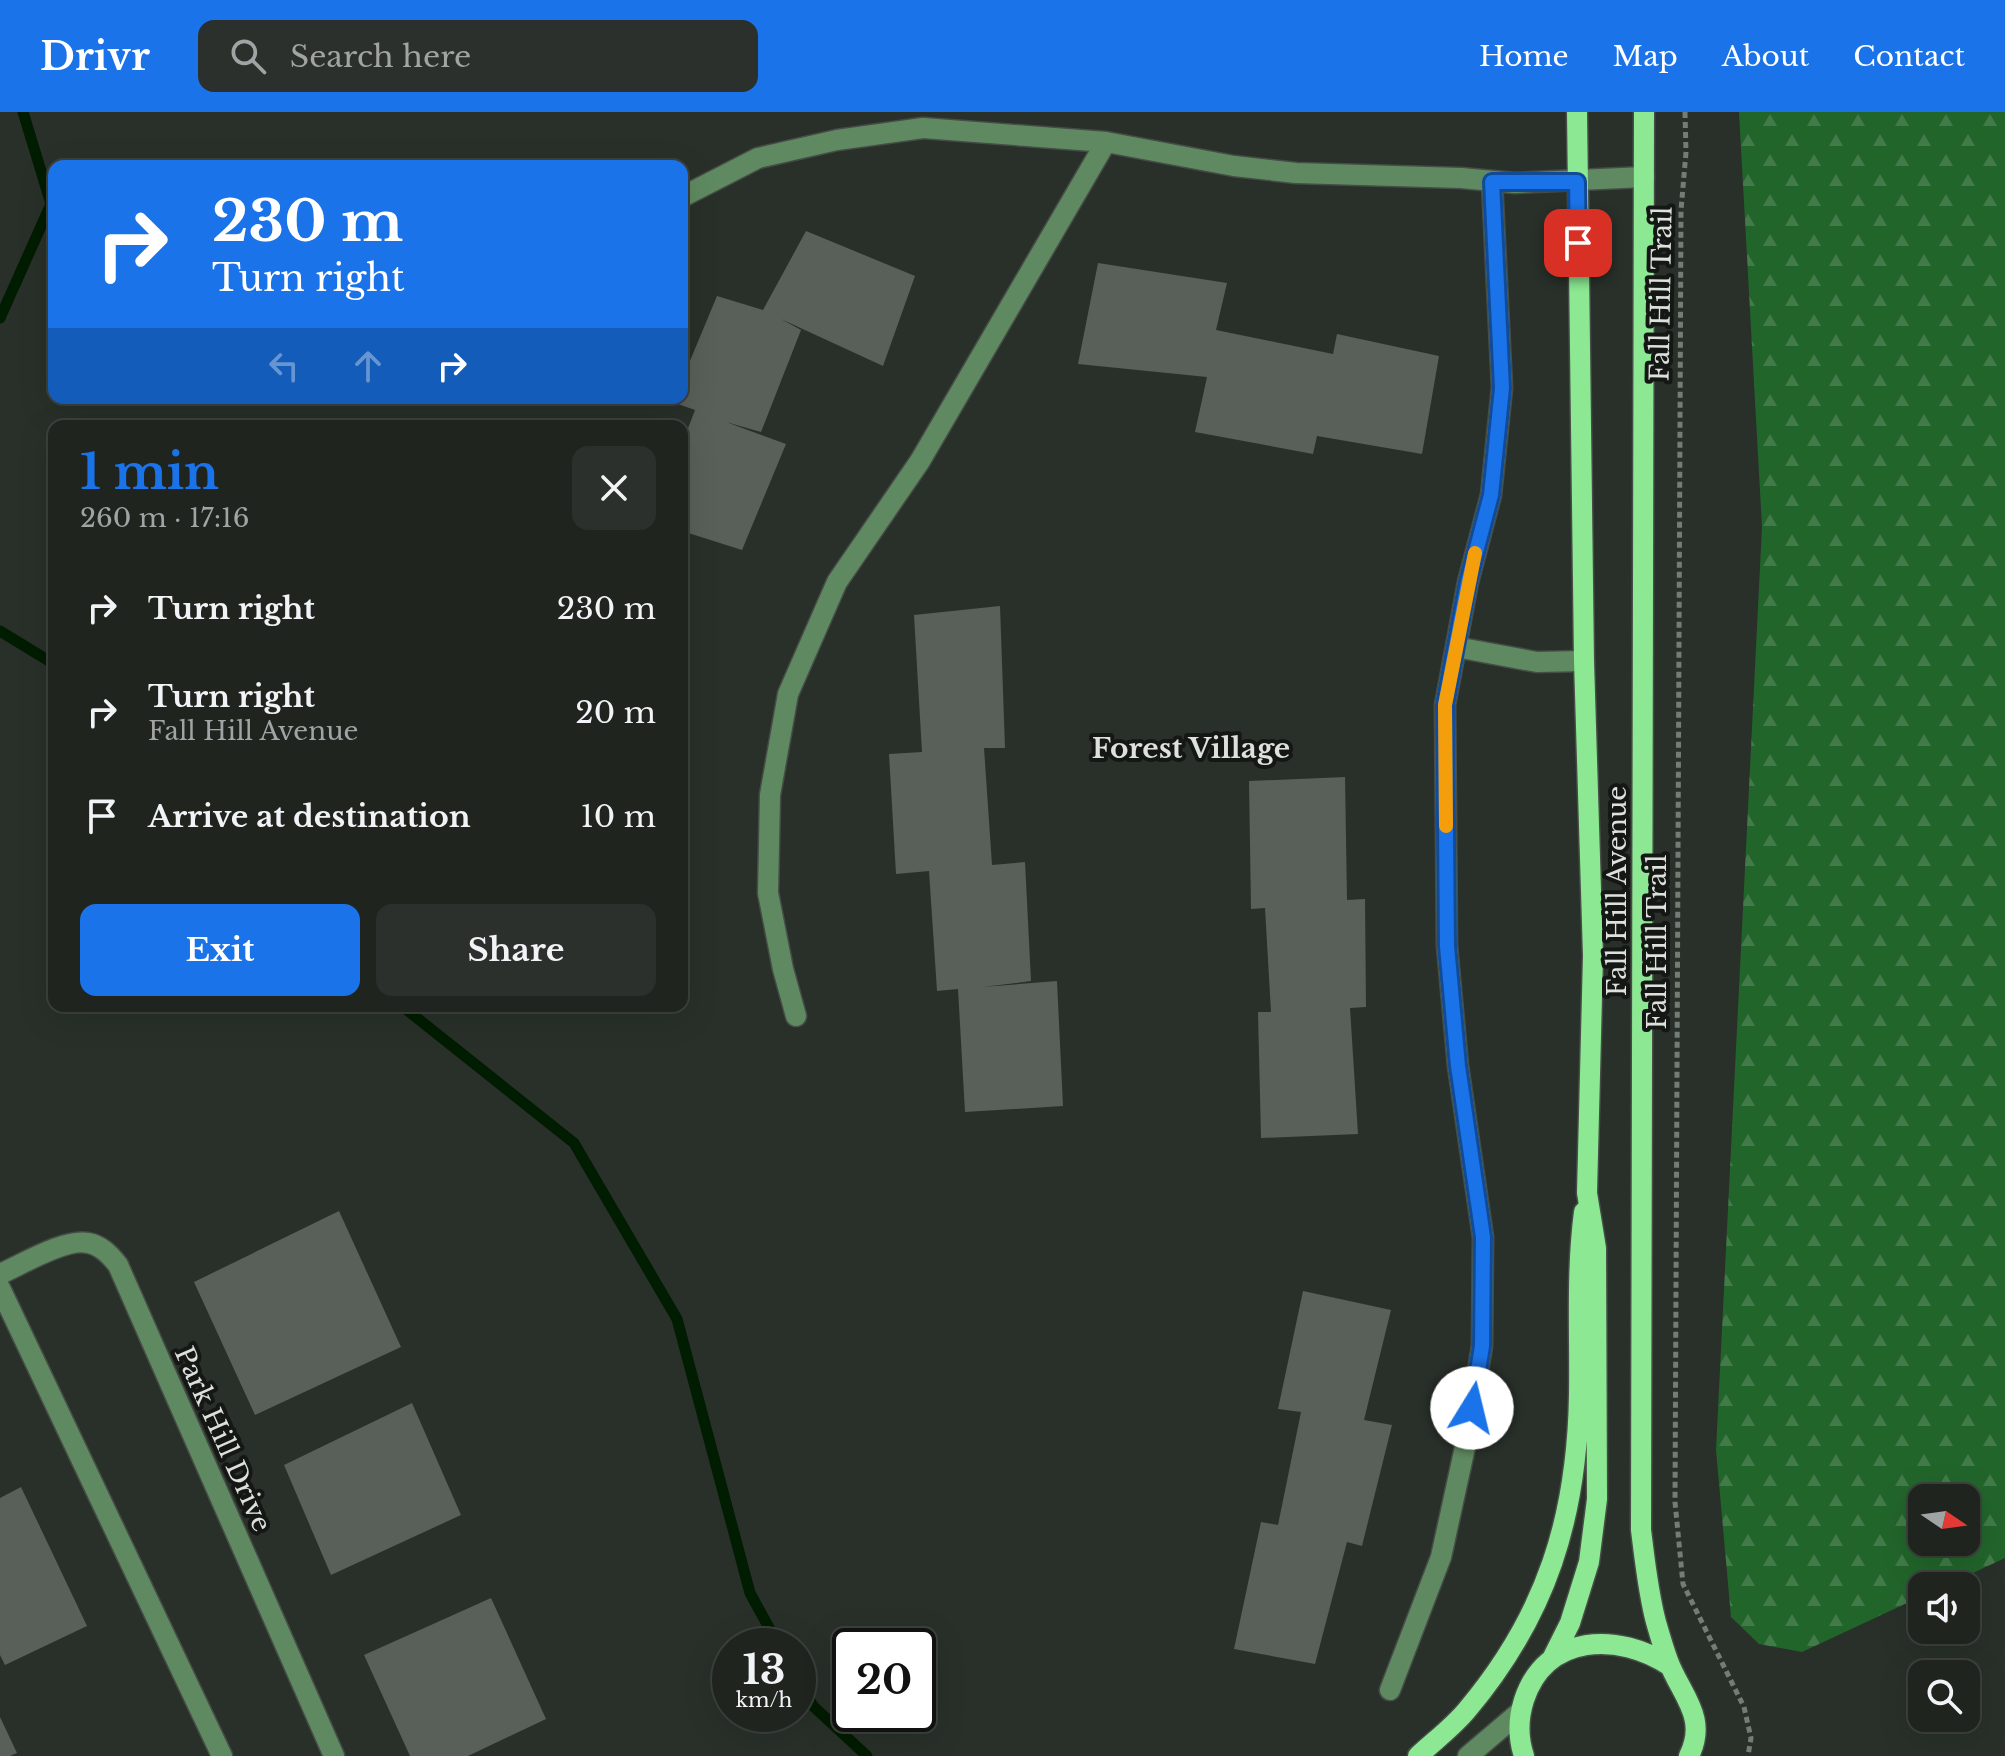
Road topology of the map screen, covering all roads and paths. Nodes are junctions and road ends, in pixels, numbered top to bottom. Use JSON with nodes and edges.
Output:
{"nodes":[{"id":1,"x":1577,"y":112,"type":"edge"},
{"id":2,"x":1644,"y":112,"type":"edge"},
{"id":3,"x":1685,"y":112,"type":"edge"},
{"id":4,"x":1106,"y":142,"type":"junction"},
{"id":5,"x":1644,"y":177,"type":"junction"},
{"id":6,"x":1492,"y":182,"type":"junction"},
{"id":7,"x":1577,"y":182,"type":"junction"},
{"id":8,"x":688,"y":194,"type":"edge"},
{"id":9,"x":1456,"y":647,"type":"junction"},
{"id":10,"x":1584,"y":661,"type":"junction"},
{"id":11,"x":796,"y":1016,"type":"dead end"},
{"id":12,"x":1587,"y":1193,"type":"junction"},
{"id":13,"x":0,"y":1274,"type":"edge"},
{"id":14,"x":0,"y":1288,"type":"edge"},
{"id":15,"x":1552,"y":1659,"type":"junction"},
{"id":16,"x":1670,"y":1666,"type":"junction"},
{"id":17,"x":1390,"y":1690,"type":"dead end"},
{"id":18,"x":1521,"y":1711,"type":"junction"},
{"id":19,"x":222,"y":1756,"type":"edge"},
{"id":20,"x":334,"y":1756,"type":"edge"},
{"id":21,"x":1418,"y":1756,"type":"edge"},
{"id":22,"x":1468,"y":1756,"type":"edge"},
{"id":23,"x":1524,"y":1756,"type":"edge"},
{"id":24,"x":1689,"y":1756,"type":"edge"},
{"id":25,"x":1748,"y":1756,"type":"edge"}],
"edges":[{"from":1,"to":7,"type":"main road","name":"Fall Hill Avenue"},
{"from":2,"to":5,"type":"main road","name":"Fall Hill Avenue"},
{"from":3,"to":25,"type":"path","name":"Fall Hill Trail"},
{"from":4,"to":6,"type":"street"},
{"from":4,"to":8,"type":"street"},
{"from":4,"to":11,"type":"street"},
{"from":5,"to":7,"type":"street"},
{"from":5,"to":16,"type":"main road","name":"Fall Hill Avenue"},
{"from":6,"to":7,"type":"street"},
{"from":6,"to":9,"type":"street"},
{"from":7,"to":10,"type":"main road","name":"Fall Hill Avenue"},
{"from":9,"to":10,"type":"street"},
{"from":9,"to":17,"type":"street"},
{"from":10,"to":12,"type":"main road","name":"Fall Hill Avenue"},
{"from":12,"to":15,"type":"main road","name":"Fall Hill Avenue"},
{"from":12,"to":21,"type":"main road"},
{"from":13,"to":20,"type":"street","name":"Park Hill Drive"},
{"from":14,"to":19,"type":"street"},
{"from":15,"to":16,"type":"main road"},
{"from":15,"to":18,"type":"main road","name":"Fall Hill Avenue"},
{"from":16,"to":24,"type":"main road","name":"Fall Hill Avenue"},
{"from":18,"to":22,"type":"street"},
{"from":18,"to":23,"type":"main road","name":"Fall Hill Avenue"}]}
